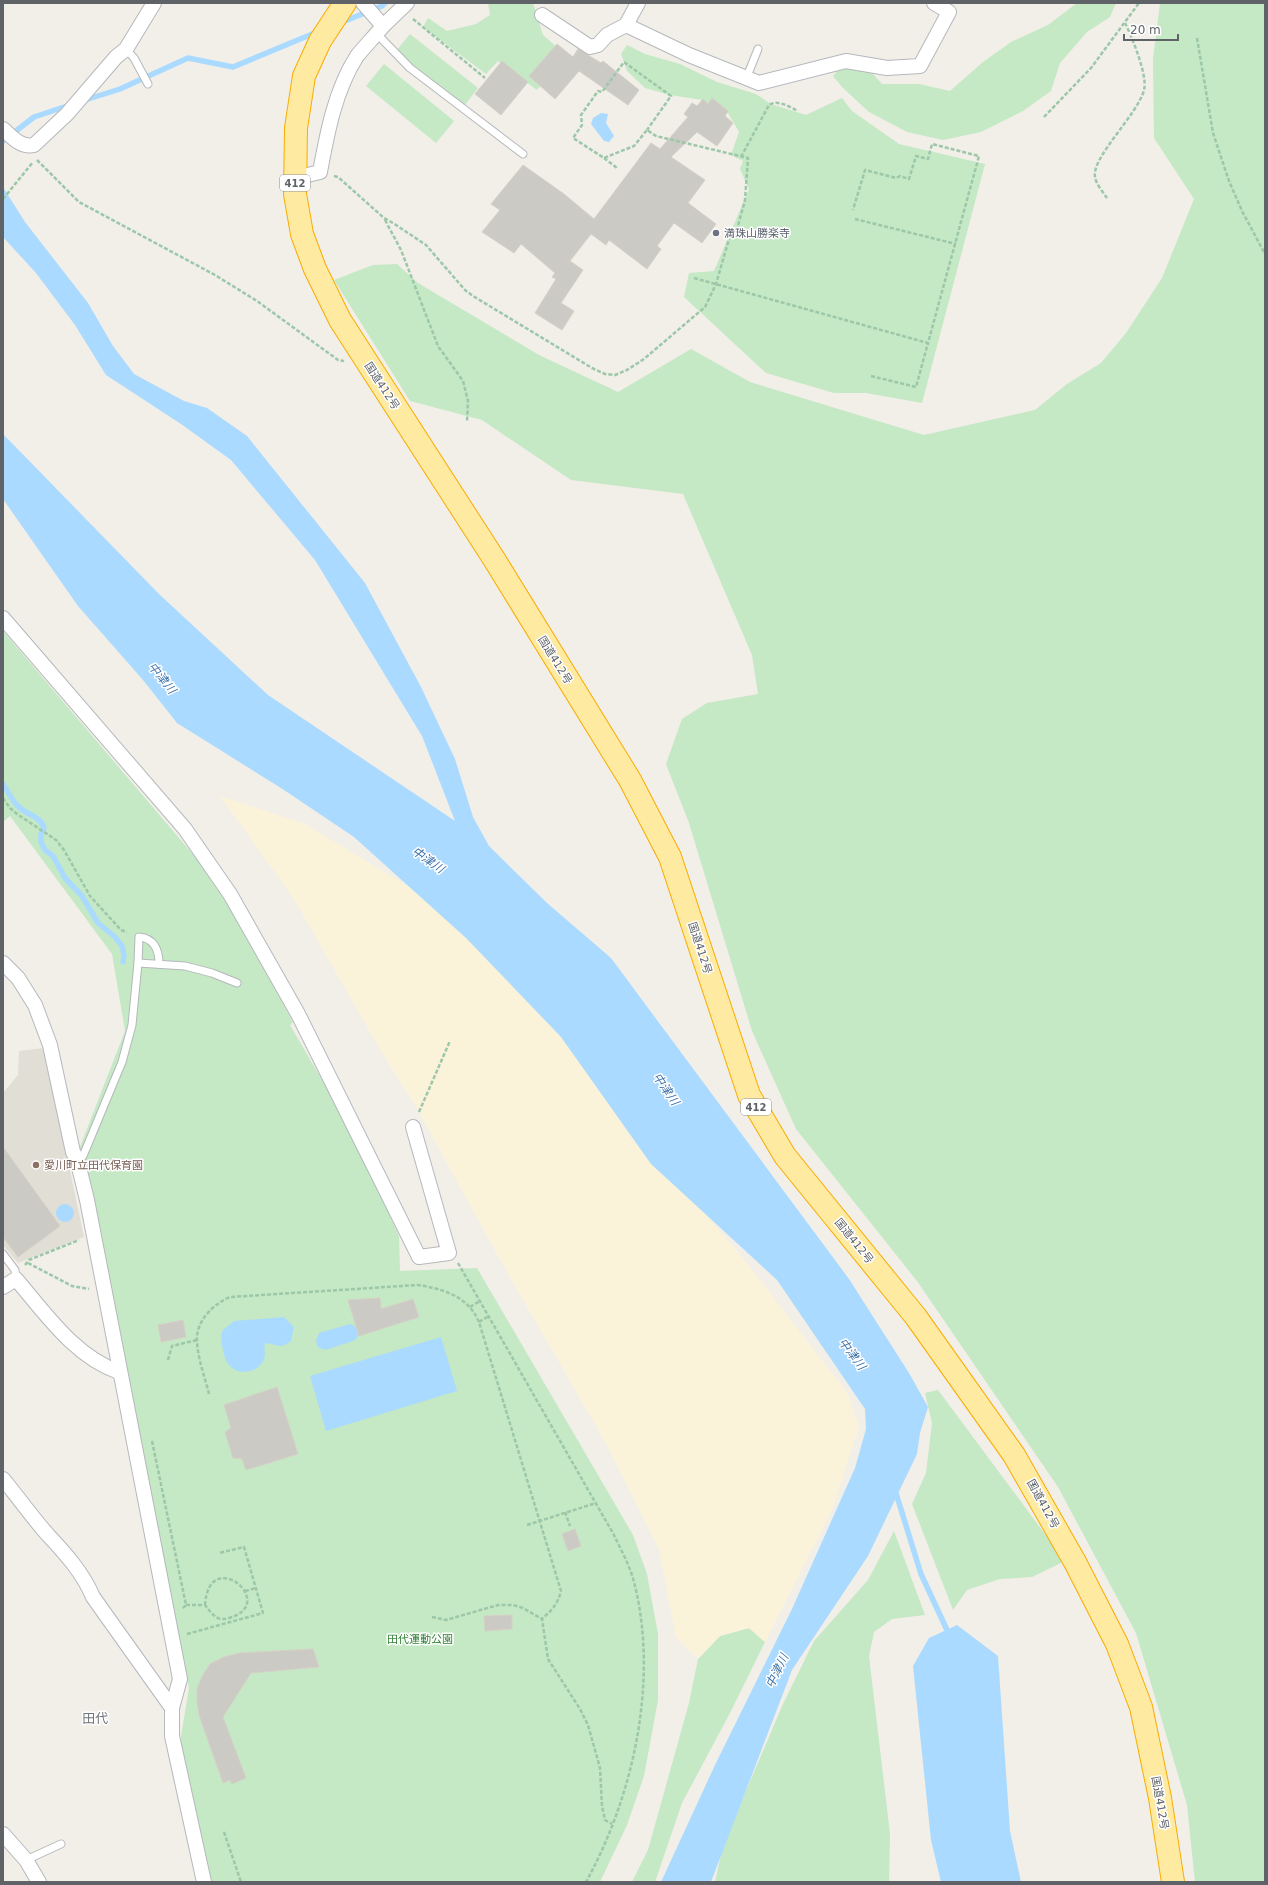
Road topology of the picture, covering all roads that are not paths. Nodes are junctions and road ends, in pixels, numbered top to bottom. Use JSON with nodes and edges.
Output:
{"nodes":[{"id":1,"x":154,"y":3,"type":"edge"},
{"id":2,"x":345,"y":3,"type":"edge"},
{"id":3,"x":407,"y":3,"type":"edge"},
{"id":4,"x":638,"y":3,"type":"edge"},
{"id":5,"x":934,"y":3,"type":"edge"},
{"id":6,"x":365,"y":5,"type":"edge"},
{"id":7,"x":542,"y":15,"type":"dead end"},
{"id":8,"x":626,"y":25,"type":"junction"},
{"id":9,"x":379,"y":27,"type":"junction"},
{"id":10,"x":126,"y":49,"type":"junction"},
{"id":11,"x":758,"y":49,"type":"dead end"},
{"id":12,"x":746,"y":79,"type":"junction"},
{"id":13,"x":148,"y":84,"type":"dead end"},
{"id":14,"x":3,"y":129,"type":"edge"},
{"id":15,"x":523,"y":154,"type":"dead end"},
{"id":16,"x":295,"y":178,"type":"junction"},
{"id":17,"x":3,"y":618,"type":"edge"},
{"id":18,"x":3,"y":963,"type":"edge"},
{"id":19,"x":138,"y":963,"type":"junction"},
{"id":20,"x":159,"y":964,"type":"junction"},
{"id":21,"x":237,"y":983,"type":"dead end"},
{"id":22,"x":413,"y":1127,"type":"road end"},
{"id":23,"x":77,"y":1159,"type":"junction"},
{"id":24,"x":3,"y":1254,"type":"edge"},
{"id":25,"x":16,"y":1274,"type":"junction"},
{"id":26,"x":3,"y":1287,"type":"edge"},
{"id":27,"x":119,"y":1372,"type":"junction"},
{"id":28,"x":3,"y":1479,"type":"edge"},
{"id":29,"x":172,"y":1708,"type":"junction"},
{"id":30,"x":3,"y":1834,"type":"edge"},
{"id":31,"x":61,"y":1844,"type":"dead end"},
{"id":32,"x":26,"y":1860,"type":"junction"},
{"id":33,"x":39,"y":1882,"type":"edge"},
{"id":34,"x":204,"y":1882,"type":"edge"},
{"id":35,"x":1173,"y":1882,"type":"edge"}],
"edges":[{"from":1,"to":10,"type":"street"},
{"from":2,"to":16,"type":"highway","name":"国道412号","number":"412"},
{"from":3,"to":9,"type":"street"},
{"from":4,"to":8,"type":"street"},
{"from":5,"to":12,"type":"street"},
{"from":6,"to":9,"type":"street"},
{"from":7,"to":8,"type":"street"},
{"from":8,"to":12,"type":"street"},
{"from":9,"to":15,"type":"lane"},
{"from":9,"to":16,"type":"street"},
{"from":10,"to":13,"type":"lane"},
{"from":10,"to":14,"type":"street"},
{"from":11,"to":12,"type":"lane"},
{"from":16,"to":35,"type":"highway","name":"国道412号","number":"412"},
{"from":17,"to":22,"type":"street"},
{"from":18,"to":23,"type":"street"},
{"from":19,"to":20,"type":"lane"},
{"from":19,"to":20,"type":"lane"},
{"from":19,"to":23,"type":"lane"},
{"from":20,"to":21,"type":"lane"},
{"from":23,"to":27,"type":"street"},
{"from":24,"to":25,"type":"lane"},
{"from":25,"to":26,"type":"street"},
{"from":25,"to":27,"type":"street"},
{"from":27,"to":29,"type":"street"},
{"from":28,"to":29,"type":"street"},
{"from":29,"to":34,"type":"street"},
{"from":30,"to":32,"type":"street"},
{"from":31,"to":32,"type":"lane"},
{"from":32,"to":33,"type":"street"}]}
